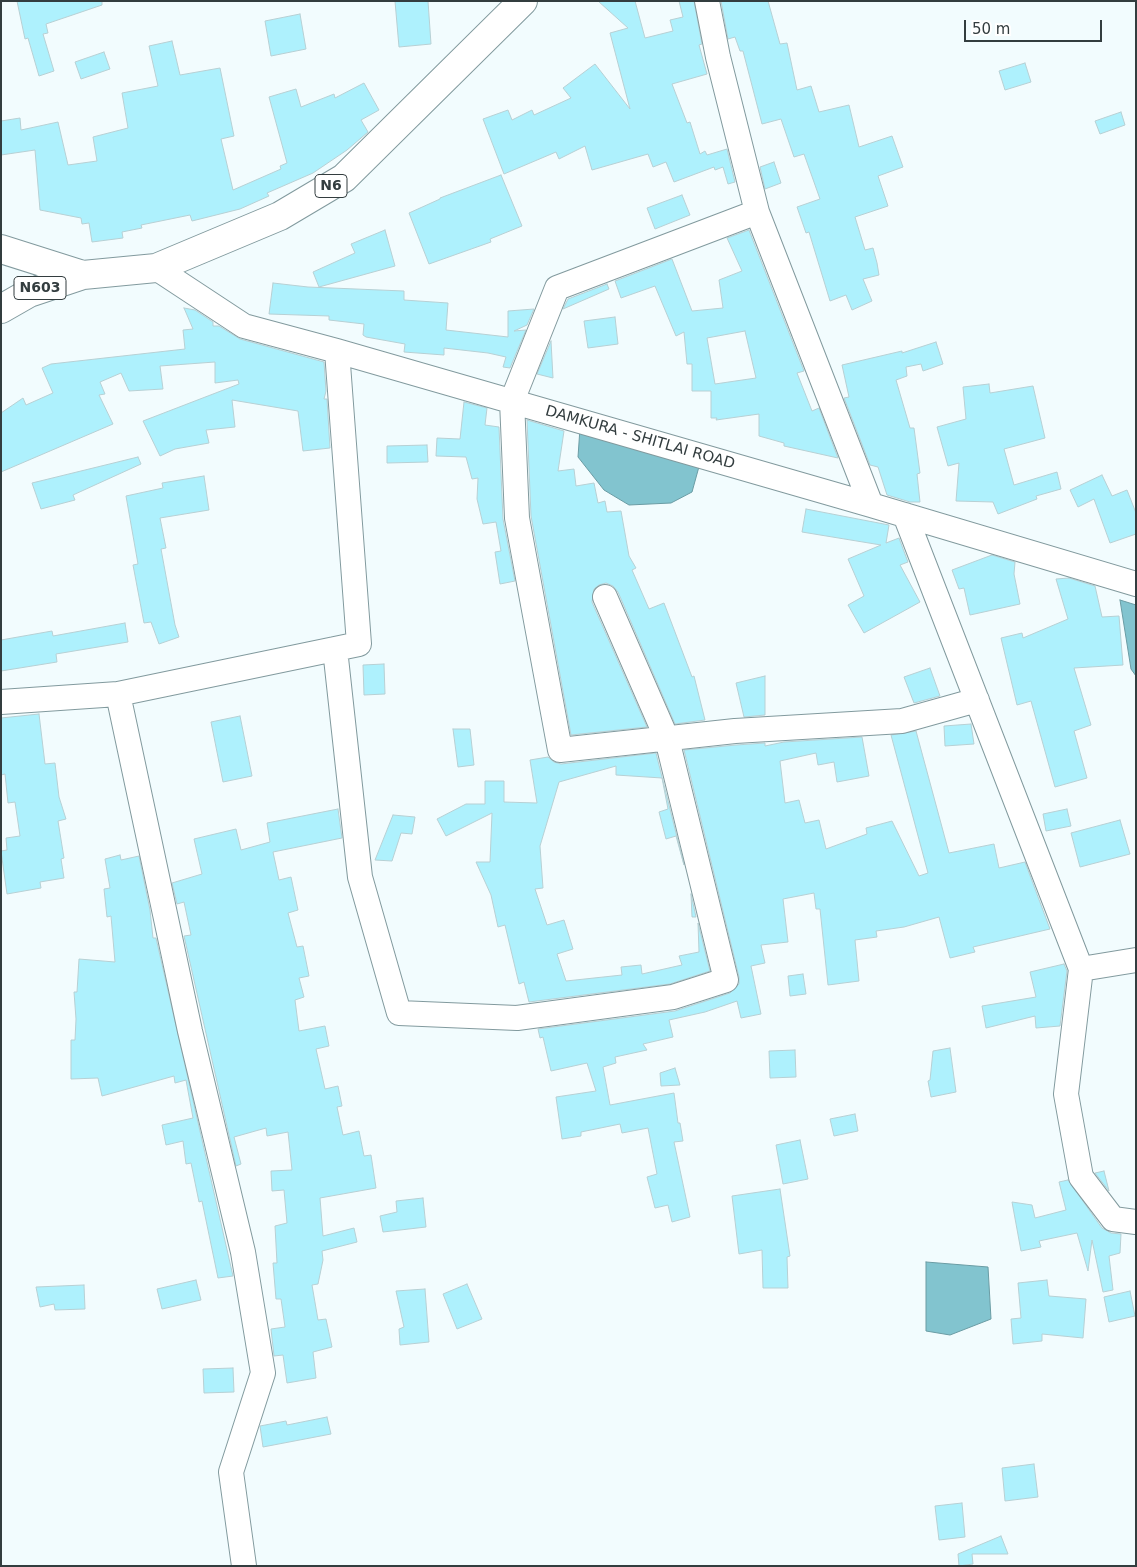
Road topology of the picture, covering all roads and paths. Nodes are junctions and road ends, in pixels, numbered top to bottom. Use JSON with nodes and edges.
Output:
{"nodes":[{"id":1,"x":523,"y":1,"type":"edge"},
{"id":2,"x":707,"y":1,"type":"edge"},
{"id":3,"x":757,"y":212,"type":"junction"},
{"id":4,"x":1,"y":249,"type":"edge"},
{"id":5,"x":156,"y":268,"type":"junction"},
{"id":6,"x":83,"y":275,"type":"junction"},
{"id":7,"x":1,"y":309,"type":"edge"},
{"id":8,"x":337,"y":351,"type":"junction"},
{"id":9,"x":512,"y":401,"type":"junction"},
{"id":10,"x":871,"y":505,"type":"junction"},
{"id":11,"x":905,"y":515,"type":"junction"},
{"id":12,"x":1136,"y":584,"type":"edge"},
{"id":13,"x":605,"y":597,"type":"dead end"},
{"id":14,"x":335,"y":649,"type":"junction"},
{"id":15,"x":118,"y":694,"type":"junction"},
{"id":16,"x":977,"y":700,"type":"junction"},
{"id":17,"x":1,"y":702,"type":"edge"},
{"id":18,"x":667,"y":739,"type":"junction"},
{"id":19,"x":1136,"y":960,"type":"edge"},
{"id":20,"x":1081,"y":969,"type":"junction"},
{"id":21,"x":1136,"y":1222,"type":"edge"},
{"id":22,"x":244,"y":1566,"type":"edge"}],
"edges":[{"from":1,"to":5,"type":"highway","number":"N6"},
{"from":2,"to":3,"type":"street"},
{"from":3,"to":9,"type":"street"},
{"from":3,"to":10,"type":"street"},
{"from":4,"to":6,"type":"highway","number":"N6"},
{"from":5,"to":6,"type":"highway","number":"N6"},
{"from":5,"to":8,"type":"street","name":"DAMKURA - SHITLAI ROAD"},
{"from":6,"to":7,"type":"highway","number":"N603"},
{"from":8,"to":9,"type":"street","name":"DAMKURA - SHITLAI ROAD"},
{"from":8,"to":14,"type":"street"},
{"from":9,"to":10,"type":"street","name":"DAMKURA - SHITLAI ROAD"},
{"from":9,"to":18,"type":"street"},
{"from":10,"to":11,"type":"street","name":"DAMKURA - SHITLAI ROAD"},
{"from":11,"to":12,"type":"street","name":"DAMKURA - SHITLAI ROAD"},
{"from":11,"to":16,"type":"street"},
{"from":13,"to":18,"type":"street"},
{"from":14,"to":15,"type":"street"},
{"from":14,"to":18,"type":"street"},
{"from":15,"to":17,"type":"street"},
{"from":15,"to":22,"type":"street"},
{"from":16,"to":18,"type":"street"},
{"from":16,"to":20,"type":"street"},
{"from":19,"to":20,"type":"street"},
{"from":20,"to":21,"type":"street"}]}
